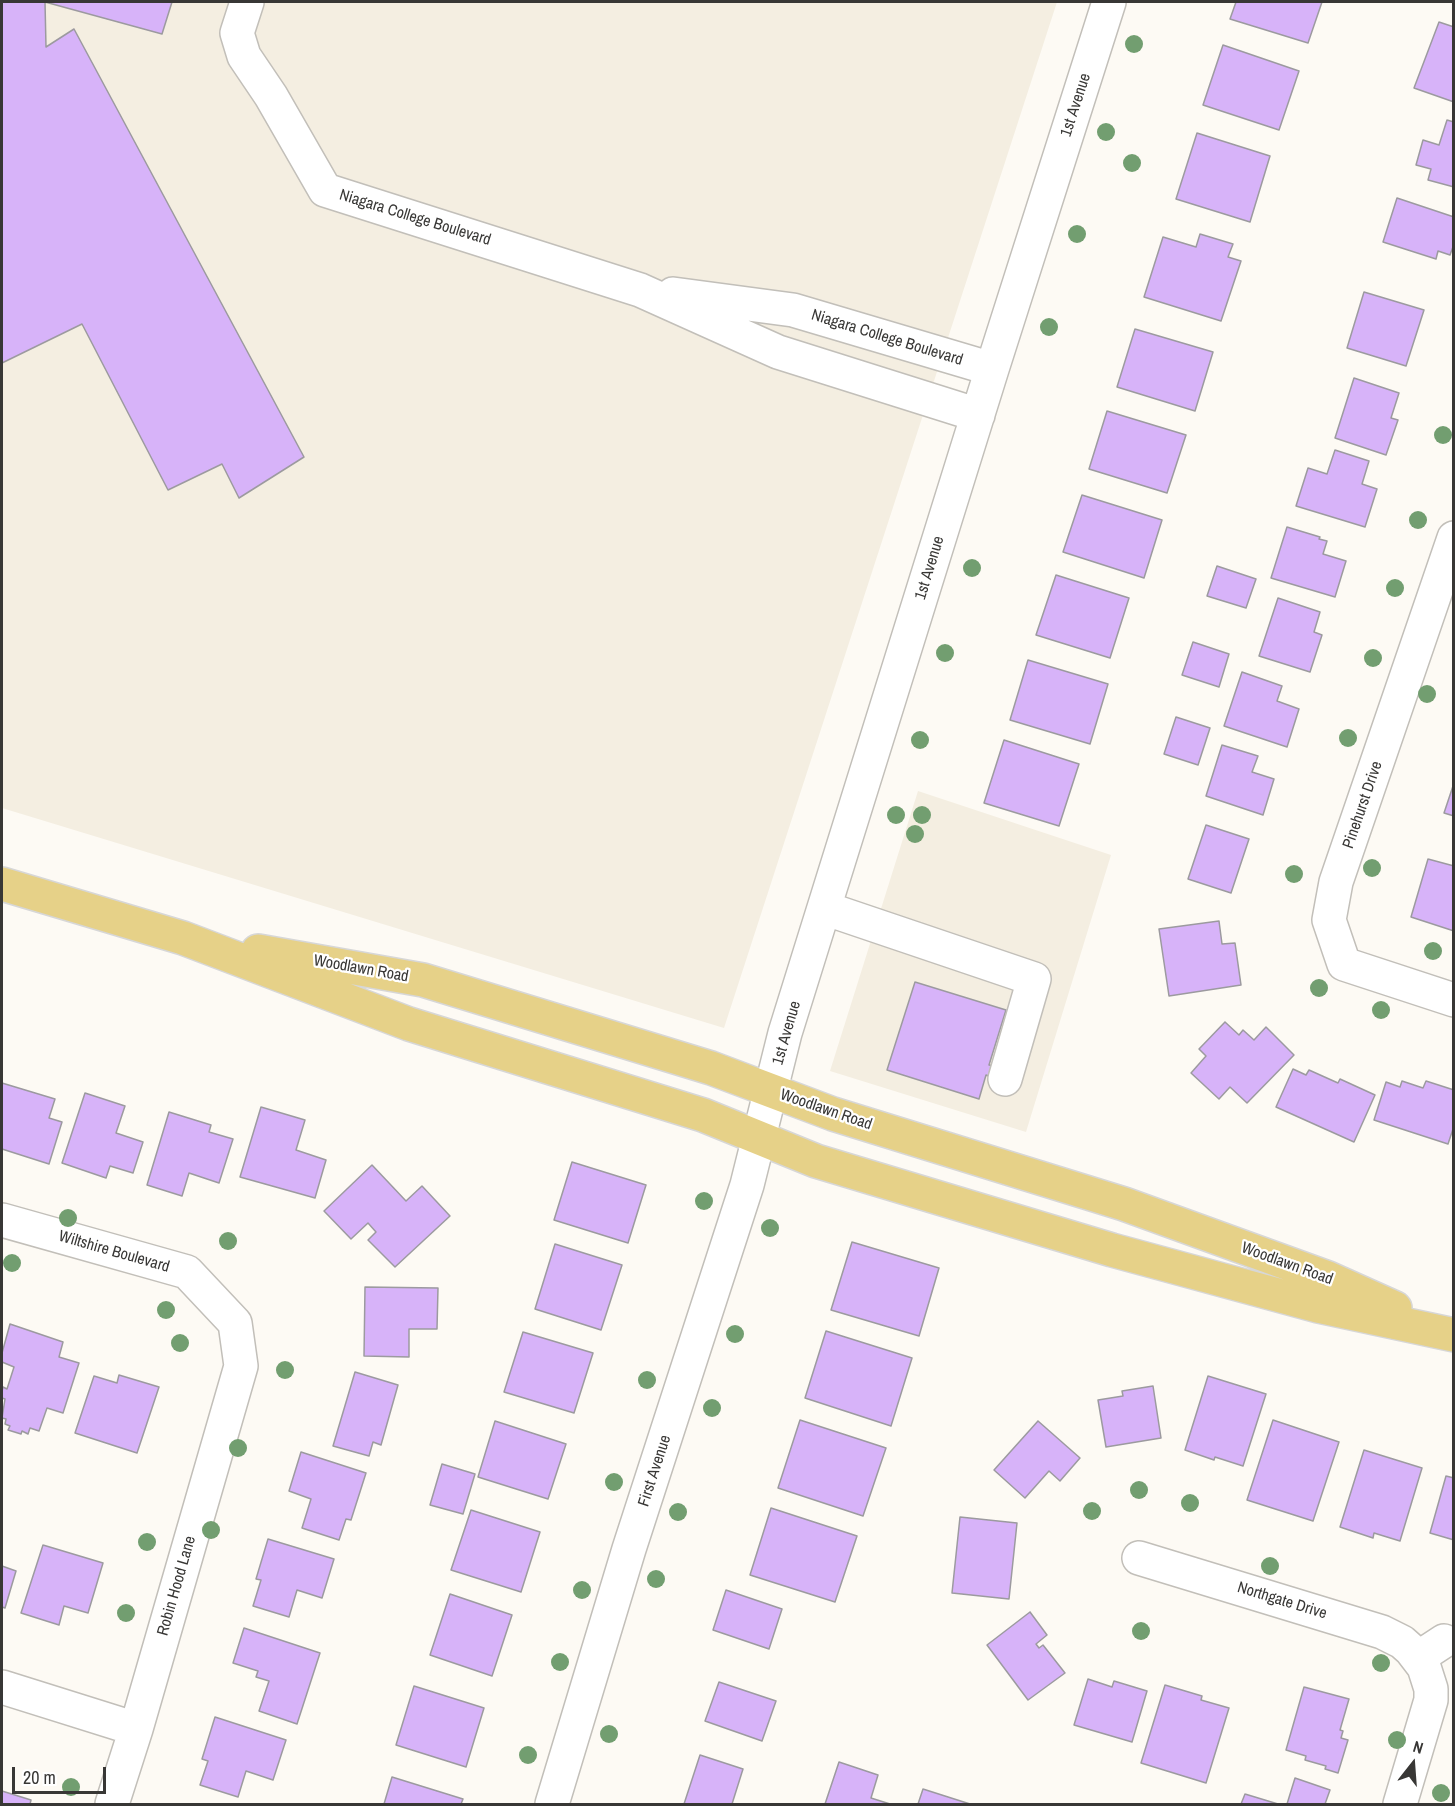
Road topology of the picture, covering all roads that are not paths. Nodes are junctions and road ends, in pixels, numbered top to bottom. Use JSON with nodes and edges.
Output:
{"nodes":[{"id":1,"x":247,"y":2,"type":"edge"},
{"id":2,"x":1109,"y":2,"type":"edge"},
{"id":3,"x":640,"y":290,"type":"junction"},
{"id":4,"x":992,"y":369,"type":"junction"},
{"id":5,"x":978,"y":415,"type":"junction"},
{"id":6,"x":1454,"y":538,"type":"edge"},
{"id":7,"x":2,"y":884,"type":"edge"},
{"id":8,"x":824,"y":908,"type":"junction"},
{"id":9,"x":183,"y":938,"type":"junction"},
{"id":10,"x":1454,"y":1000,"type":"edge"},
{"id":11,"x":1005,"y":1079,"type":"dead end"},
{"id":12,"x":771,"y":1091,"type":"junction"},
{"id":13,"x":759,"y":1138,"type":"junction"},
{"id":14,"x":2,"y":1220,"type":"edge"},
{"id":15,"x":1454,"y":1335,"type":"edge"},
{"id":16,"x":241,"y":1366,"type":"joint"},
{"id":17,"x":1140,"y":1558,"type":"dead end"},
{"id":18,"x":2,"y":1687,"type":"edge"},
{"id":19,"x":136,"y":1729,"type":"junction"},
{"id":20,"x":112,"y":1804,"type":"edge"},
{"id":21,"x":552,"y":1804,"type":"edge"},
{"id":22,"x":1400,"y":1804,"type":"edge"}],
"edges":[{"from":1,"to":3,"type":"street","name":"Niagara College Boulevard"},
{"from":2,"to":4,"type":"street","name":"1st Avenue"},
{"from":3,"to":4,"type":"street","name":"Niagara College Boulevard"},
{"from":3,"to":5,"type":"street","name":"Niagara College Boulevard"},
{"from":4,"to":5,"type":"street","name":"1st Avenue"},
{"from":5,"to":8,"type":"street","name":"1st Avenue"},
{"from":6,"to":10,"type":"street","name":"Pinehurst Drive"},
{"from":7,"to":9,"type":"main road","name":"Woodlawn Road"},
{"from":8,"to":11,"type":"street"},
{"from":8,"to":12,"type":"street","name":"1st Avenue"},
{"from":9,"to":12,"type":"main road","name":"Woodlawn Road"},
{"from":9,"to":13,"type":"main road","name":"Woodlawn Road"},
{"from":12,"to":13,"type":"street","name":"1st Avenue"},
{"from":12,"to":15,"type":"main road","name":"Woodlawn Road"},
{"from":13,"to":15,"type":"main road","name":"Woodlawn Road"},
{"from":13,"to":21,"type":"street","name":"First Avenue"},
{"from":14,"to":16,"type":"street","name":"Wiltshire Boulevard"},
{"from":16,"to":19,"type":"street","name":"Robin Hood Lane"},
{"from":17,"to":22,"type":"street","name":"Northgate Drive"},
{"from":18,"to":19,"type":"street"},
{"from":19,"to":20,"type":"street","name":"Robin Hood Lane"}]}
